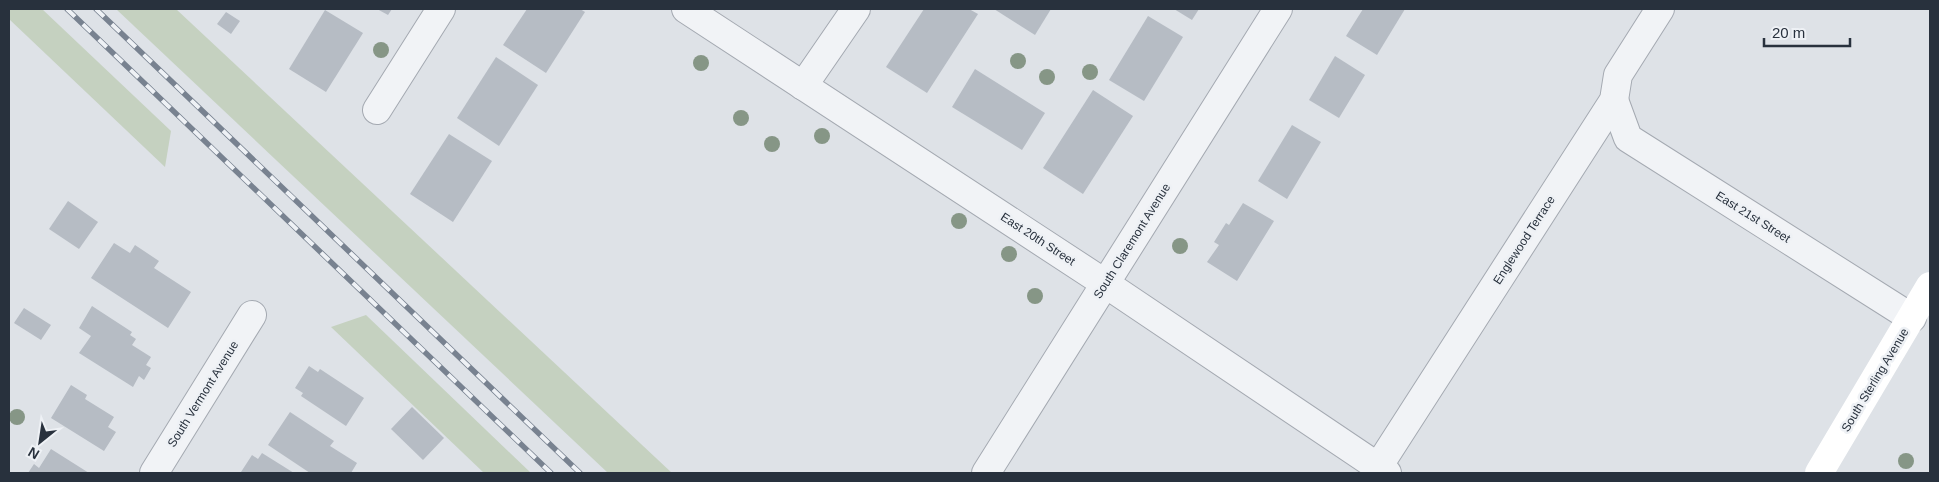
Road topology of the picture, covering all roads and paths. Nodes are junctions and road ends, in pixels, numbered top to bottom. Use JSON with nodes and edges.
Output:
{"nodes":[{"id":1,"x":441,"y":9,"type":"edge"},
{"id":2,"x":686,"y":9,"type":"edge"},
{"id":3,"x":856,"y":9,"type":"edge"},
{"id":4,"x":1278,"y":9,"type":"edge"},
{"id":5,"x":1660,"y":9,"type":"edge"},
{"id":6,"x":804,"y":86,"type":"junction"},
{"id":7,"x":1614,"y":100,"type":"junction"},
{"id":8,"x":377,"y":110,"type":"dead end"},
{"id":9,"x":1106,"y":284,"type":"junction"},
{"id":10,"x":1930,"y":286,"type":"edge"},
{"id":11,"x":252,"y":316,"type":"dead end"},
{"id":12,"x":1912,"y":318,"type":"junction"},
{"id":13,"x":1382,"y":470,"type":"edge"},
{"id":14,"x":154,"y":473,"type":"edge"},
{"id":15,"x":986,"y":473,"type":"edge"},
{"id":16,"x":1819,"y":473,"type":"edge"}],
"edges":[{"from":1,"to":8,"type":"street"},
{"from":2,"to":6,"type":"street","name":"East 20th Street"},
{"from":3,"to":6,"type":"street"},
{"from":4,"to":9,"type":"street","name":"South Claremont Avenue"},
{"from":5,"to":7,"type":"street","name":"Englewood Terrace"},
{"from":6,"to":9,"type":"street","name":"East 20th Street"},
{"from":7,"to":12,"type":"street","name":"East 21st Street"},
{"from":7,"to":13,"type":"street","name":"Englewood Terrace"},
{"from":9,"to":13,"type":"street","name":"East 20th Street"},
{"from":9,"to":15,"type":"street","name":"South Claremont Avenue"},
{"from":10,"to":12,"type":"main road","name":"South Sterling Avenue"},
{"from":11,"to":14,"type":"street","name":"South Vermont Avenue"},
{"from":12,"to":16,"type":"main road","name":"South Sterling Avenue"}]}
